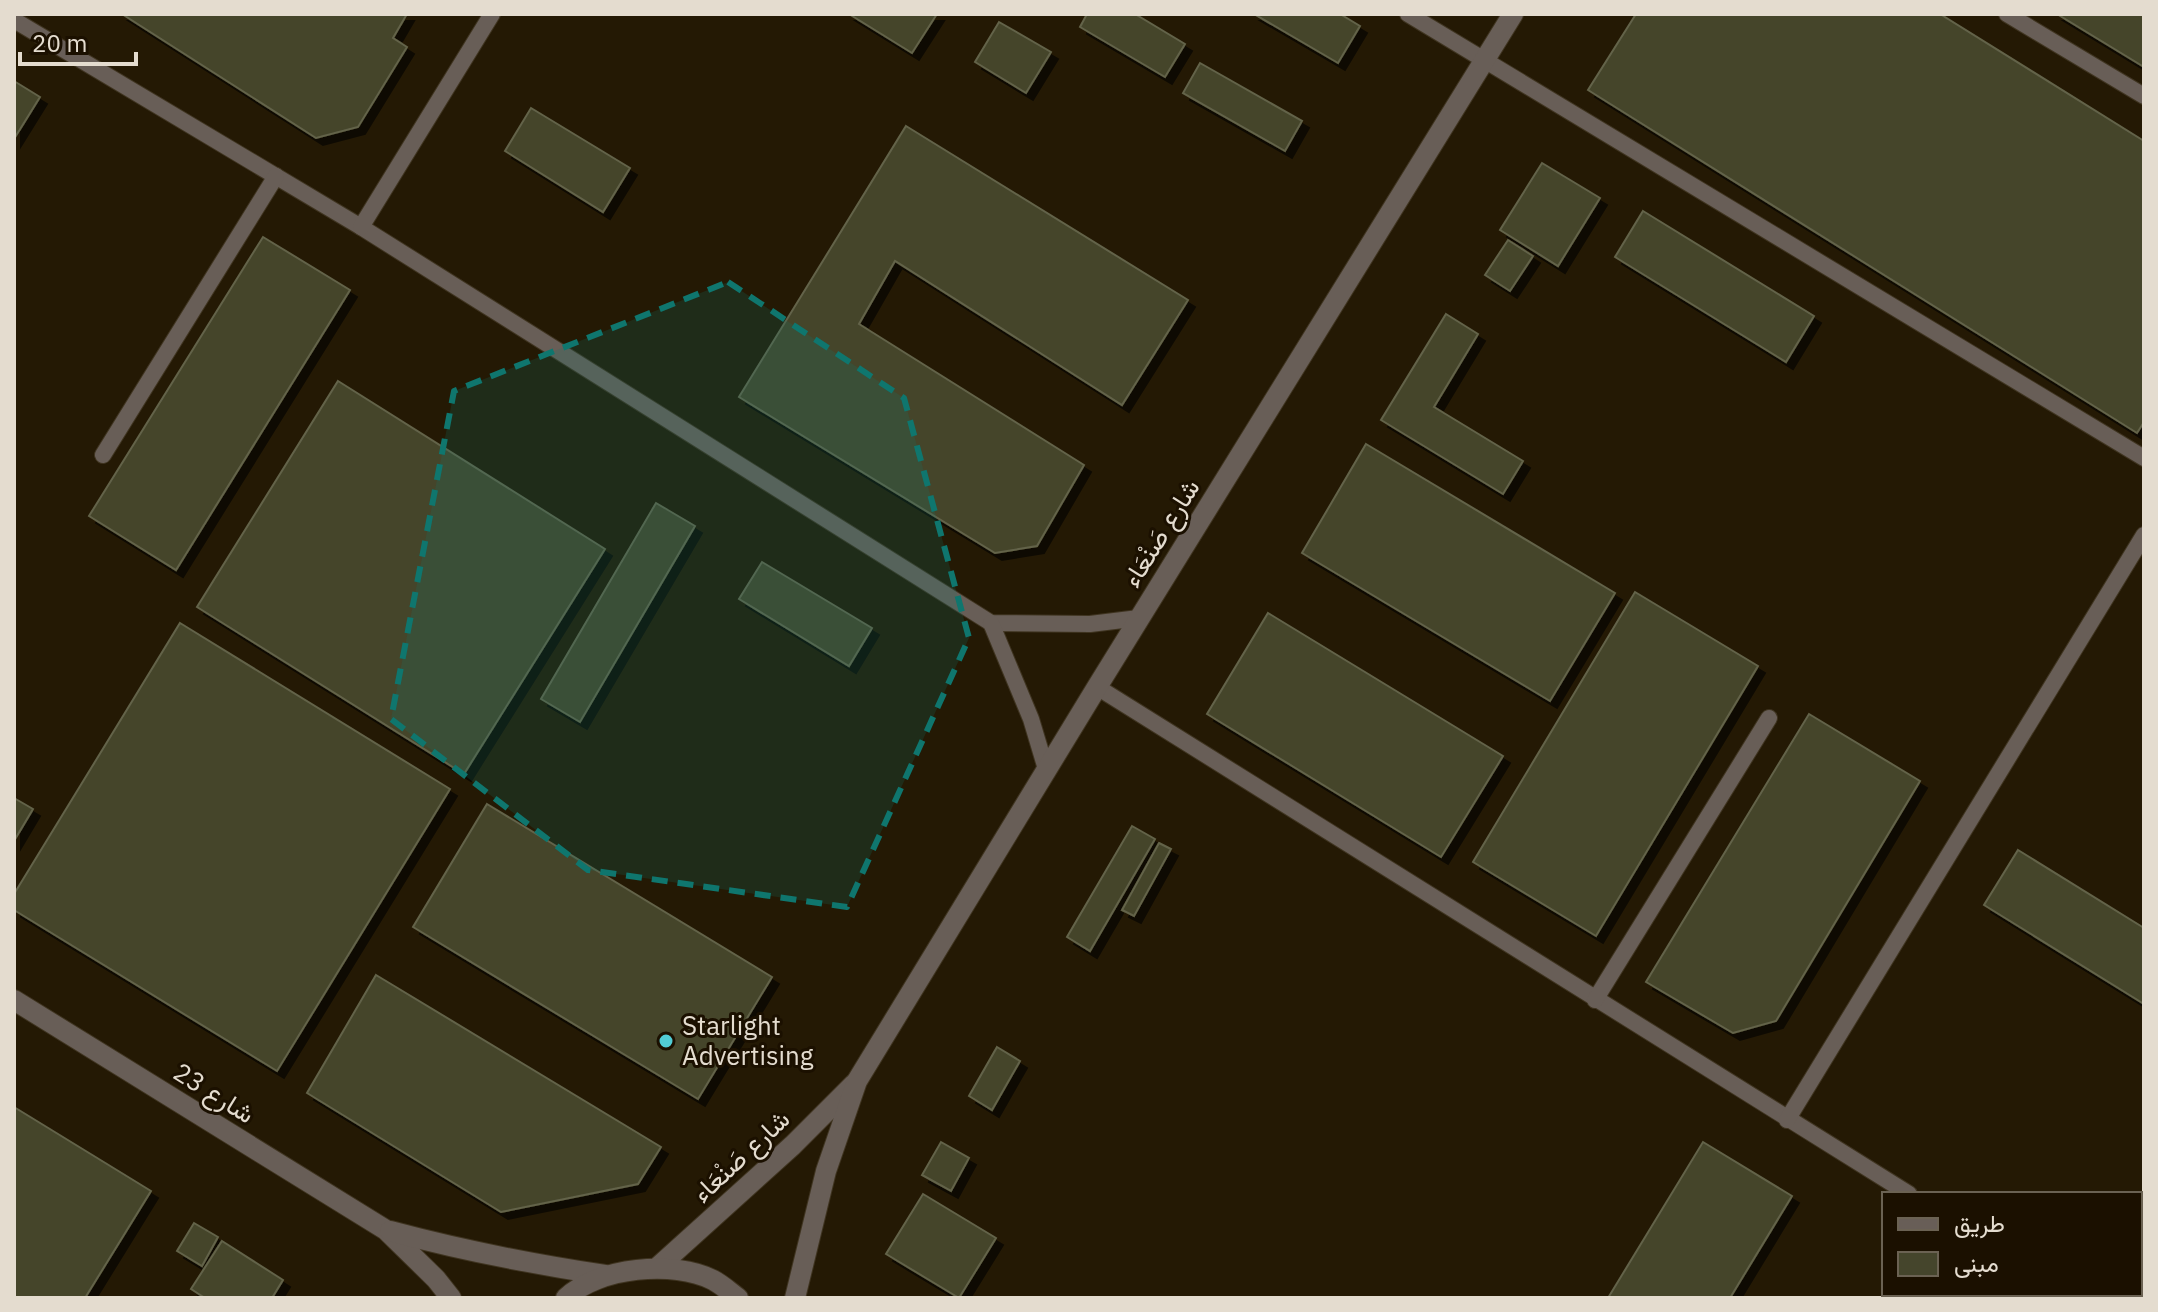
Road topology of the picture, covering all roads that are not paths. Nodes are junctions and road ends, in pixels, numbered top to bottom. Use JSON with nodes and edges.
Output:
{"nodes":[{"id":1,"x":492,"y":14,"type":"edge"},
{"id":2,"x":1408,"y":14,"type":"edge"},
{"id":3,"x":1513,"y":14,"type":"edge"},
{"id":4,"x":2007,"y":14,"type":"edge"},
{"id":5,"x":14,"y":20,"type":"edge"},
{"id":6,"x":1484,"y":61,"type":"junction"},
{"id":7,"x":2144,"y":96,"type":"edge"},
{"id":8,"x":276,"y":176,"type":"junction"},
{"id":9,"x":361,"y":227,"type":"junction"},
{"id":10,"x":103,"y":455,"type":"dead end"},
{"id":11,"x":2144,"y":458,"type":"edge"},
{"id":12,"x":2144,"y":535,"type":"edge"},
{"id":13,"x":1139,"y":618,"type":"junction"},
{"id":14,"x":991,"y":623,"type":"junction"},
{"id":15,"x":1097,"y":687,"type":"junction"},
{"id":16,"x":1769,"y":718,"type":"dead end"},
{"id":17,"x":1046,"y":769,"type":"junction"},
{"id":18,"x":14,"y":1000,"type":"edge"},
{"id":19,"x":1595,"y":1000,"type":"junction"},
{"id":20,"x":857,"y":1081,"type":"junction"},
{"id":21,"x":1787,"y":1120,"type":"junction"},
{"id":22,"x":1906,"y":1192,"type":"edge"},
{"id":23,"x":386,"y":1230,"type":"junction"},
{"id":24,"x":658,"y":1267,"type":"junction"},
{"id":25,"x":605,"y":1275,"type":"junction"},
{"id":26,"x":451,"y":1298,"type":"edge"},
{"id":27,"x":566,"y":1298,"type":"edge"},
{"id":28,"x":738,"y":1298,"type":"edge"},
{"id":29,"x":795,"y":1298,"type":"edge"}],
"edges":[{"from":1,"to":9,"type":"lane"},
{"from":2,"to":6,"type":"lane"},
{"from":3,"to":6,"type":"street","name":"شارع صَنْعَاء"},
{"from":4,"to":7,"type":"lane"},
{"from":5,"to":8,"type":"lane"},
{"from":6,"to":11,"type":"lane"},
{"from":6,"to":13,"type":"street","name":"شارع صَنْعَاء"},
{"from":8,"to":9,"type":"lane"},
{"from":8,"to":10,"type":"lane"},
{"from":9,"to":14,"type":"lane"},
{"from":12,"to":21,"type":"lane"},
{"from":13,"to":14,"type":"lane"},
{"from":13,"to":15,"type":"street","name":"شارع صَنْعَاء"},
{"from":14,"to":17,"type":"lane"},
{"from":15,"to":17,"type":"street","name":"شارع صَنْعَاء"},
{"from":15,"to":19,"type":"lane"},
{"from":16,"to":19,"type":"lane"},
{"from":17,"to":20,"type":"street","name":"شارع صَنْعَاء"},
{"from":18,"to":23,"type":"street","name":"شارع 23"},
{"from":19,"to":21,"type":"lane"},
{"from":20,"to":24,"type":"street","name":"شارع صَنْعَاء"},
{"from":20,"to":29,"type":"street","name":"شارع صَنْعَاء"},
{"from":21,"to":22,"type":"lane"},
{"from":23,"to":25,"type":"street","name":"شارع 23"},
{"from":23,"to":26,"type":"street","name":"شارع 23"},
{"from":24,"to":25,"type":"street"},
{"from":24,"to":28,"type":"street"},
{"from":25,"to":27,"type":"street"}]}
